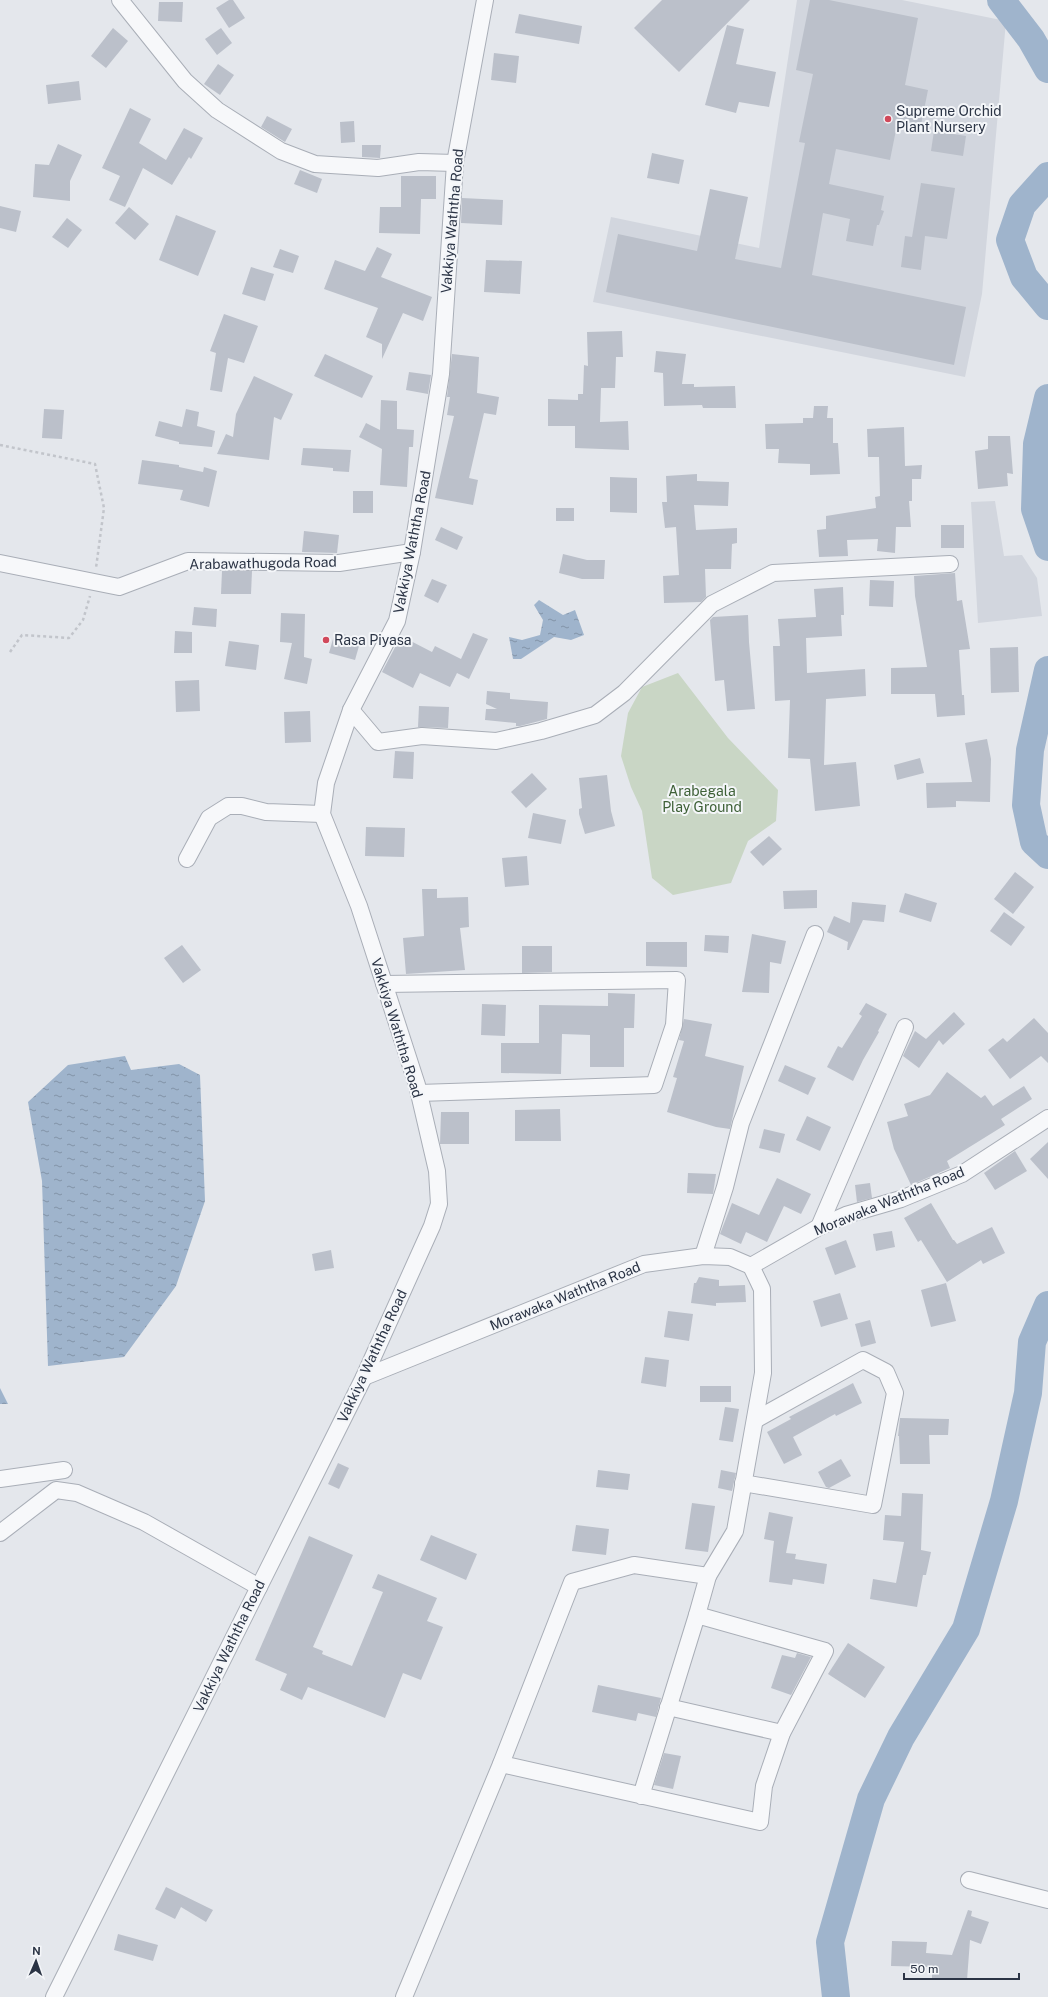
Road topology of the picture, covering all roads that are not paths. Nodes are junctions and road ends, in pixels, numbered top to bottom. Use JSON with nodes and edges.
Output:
{"nodes":[{"id":1,"x":120,"y":0,"type":"edge"},
{"id":2,"x":485,"y":0,"type":"edge"},
{"id":3,"x":455,"y":163,"type":"junction"},
{"id":4,"x":412,"y":552,"type":"junction"},
{"id":5,"x":0,"y":562,"type":"edge"},
{"id":6,"x":950,"y":564,"type":"dead end"},
{"id":7,"x":351,"y":710,"type":"junction"},
{"id":8,"x":322,"y":814,"type":"junction"},
{"id":9,"x":188,"y":859,"type":"dead end"},
{"id":10,"x":815,"y":934,"type":"dead end"},
{"id":11,"x":384,"y":984,"type":"junction"},
{"id":12,"x":905,"y":1027,"type":"dead end"},
{"id":13,"x":419,"y":1093,"type":"junction"},
{"id":14,"x":1048,"y":1118,"type":"edge"},
{"id":15,"x":819,"y":1227,"type":"junction"},
{"id":16,"x":704,"y":1256,"type":"junction"},
{"id":17,"x":752,"y":1266,"type":"junction"},
{"id":18,"x":364,"y":1377,"type":"junction"},
{"id":19,"x":755,"y":1420,"type":"junction"},
{"id":20,"x":64,"y":1470,"type":"dead end"},
{"id":21,"x":0,"y":1479,"type":"edge"},
{"id":22,"x":743,"y":1483,"type":"junction"},
{"id":23,"x":0,"y":1532,"type":"edge"},
{"id":24,"x":708,"y":1576,"type":"junction"},
{"id":25,"x":259,"y":1587,"type":"junction"},
{"id":26,"x":697,"y":1615,"type":"junction"},
{"id":27,"x":668,"y":1707,"type":"junction"},
{"id":28,"x":782,"y":1733,"type":"junction"},
{"id":29,"x":501,"y":1764,"type":"junction"},
{"id":30,"x":641,"y":1796,"type":"junction"},
{"id":31,"x":969,"y":1880,"type":"dead end"},
{"id":32,"x":1048,"y":1900,"type":"edge"},
{"id":33,"x":54,"y":1997,"type":"edge"},
{"id":34,"x":404,"y":1997,"type":"edge"}],
"edges":[{"from":1,"to":3,"type":"street"},
{"from":2,"to":3,"type":"street","name":"Vakkiya Waththa Road"},
{"from":3,"to":4,"type":"street","name":"Vakkiya Waththa Road"},
{"from":4,"to":5,"type":"street","name":"Arabawathugoda Road"},
{"from":4,"to":7,"type":"street","name":"Vakkiya Waththa Road"},
{"from":6,"to":7,"type":"street"},
{"from":7,"to":8,"type":"street","name":"Vakkiya Waththa Road"},
{"from":8,"to":9,"type":"street"},
{"from":8,"to":11,"type":"street","name":"Vakkiya Waththa Road"},
{"from":10,"to":16,"type":"street"},
{"from":11,"to":13,"type":"street","name":"Vakkiya Waththa Road"},
{"from":11,"to":13,"type":"street"},
{"from":12,"to":15,"type":"street"},
{"from":13,"to":18,"type":"street","name":"Vakkiya Waththa Road"},
{"from":14,"to":15,"type":"street","name":"Morawaka Waththa Road"},
{"from":15,"to":17,"type":"street","name":"Morawaka Waththa Road"},
{"from":16,"to":17,"type":"street","name":"Morawaka Waththa Road"},
{"from":16,"to":18,"type":"street","name":"Morawaka Waththa Road"},
{"from":17,"to":19,"type":"street"},
{"from":18,"to":25,"type":"street","name":"Vakkiya Waththa Road"},
{"from":19,"to":22,"type":"street"},
{"from":19,"to":22,"type":"street"},
{"from":20,"to":21,"type":"street"},
{"from":22,"to":24,"type":"street"},
{"from":23,"to":25,"type":"street"},
{"from":24,"to":26,"type":"street"},
{"from":24,"to":29,"type":"street"},
{"from":25,"to":33,"type":"street","name":"Vakkiya Waththa Road"},
{"from":26,"to":27,"type":"street"},
{"from":26,"to":28,"type":"street"},
{"from":27,"to":28,"type":"street"},
{"from":27,"to":30,"type":"street"},
{"from":28,"to":30,"type":"street"},
{"from":29,"to":30,"type":"street"},
{"from":29,"to":34,"type":"street"},
{"from":31,"to":32,"type":"street"}]}
